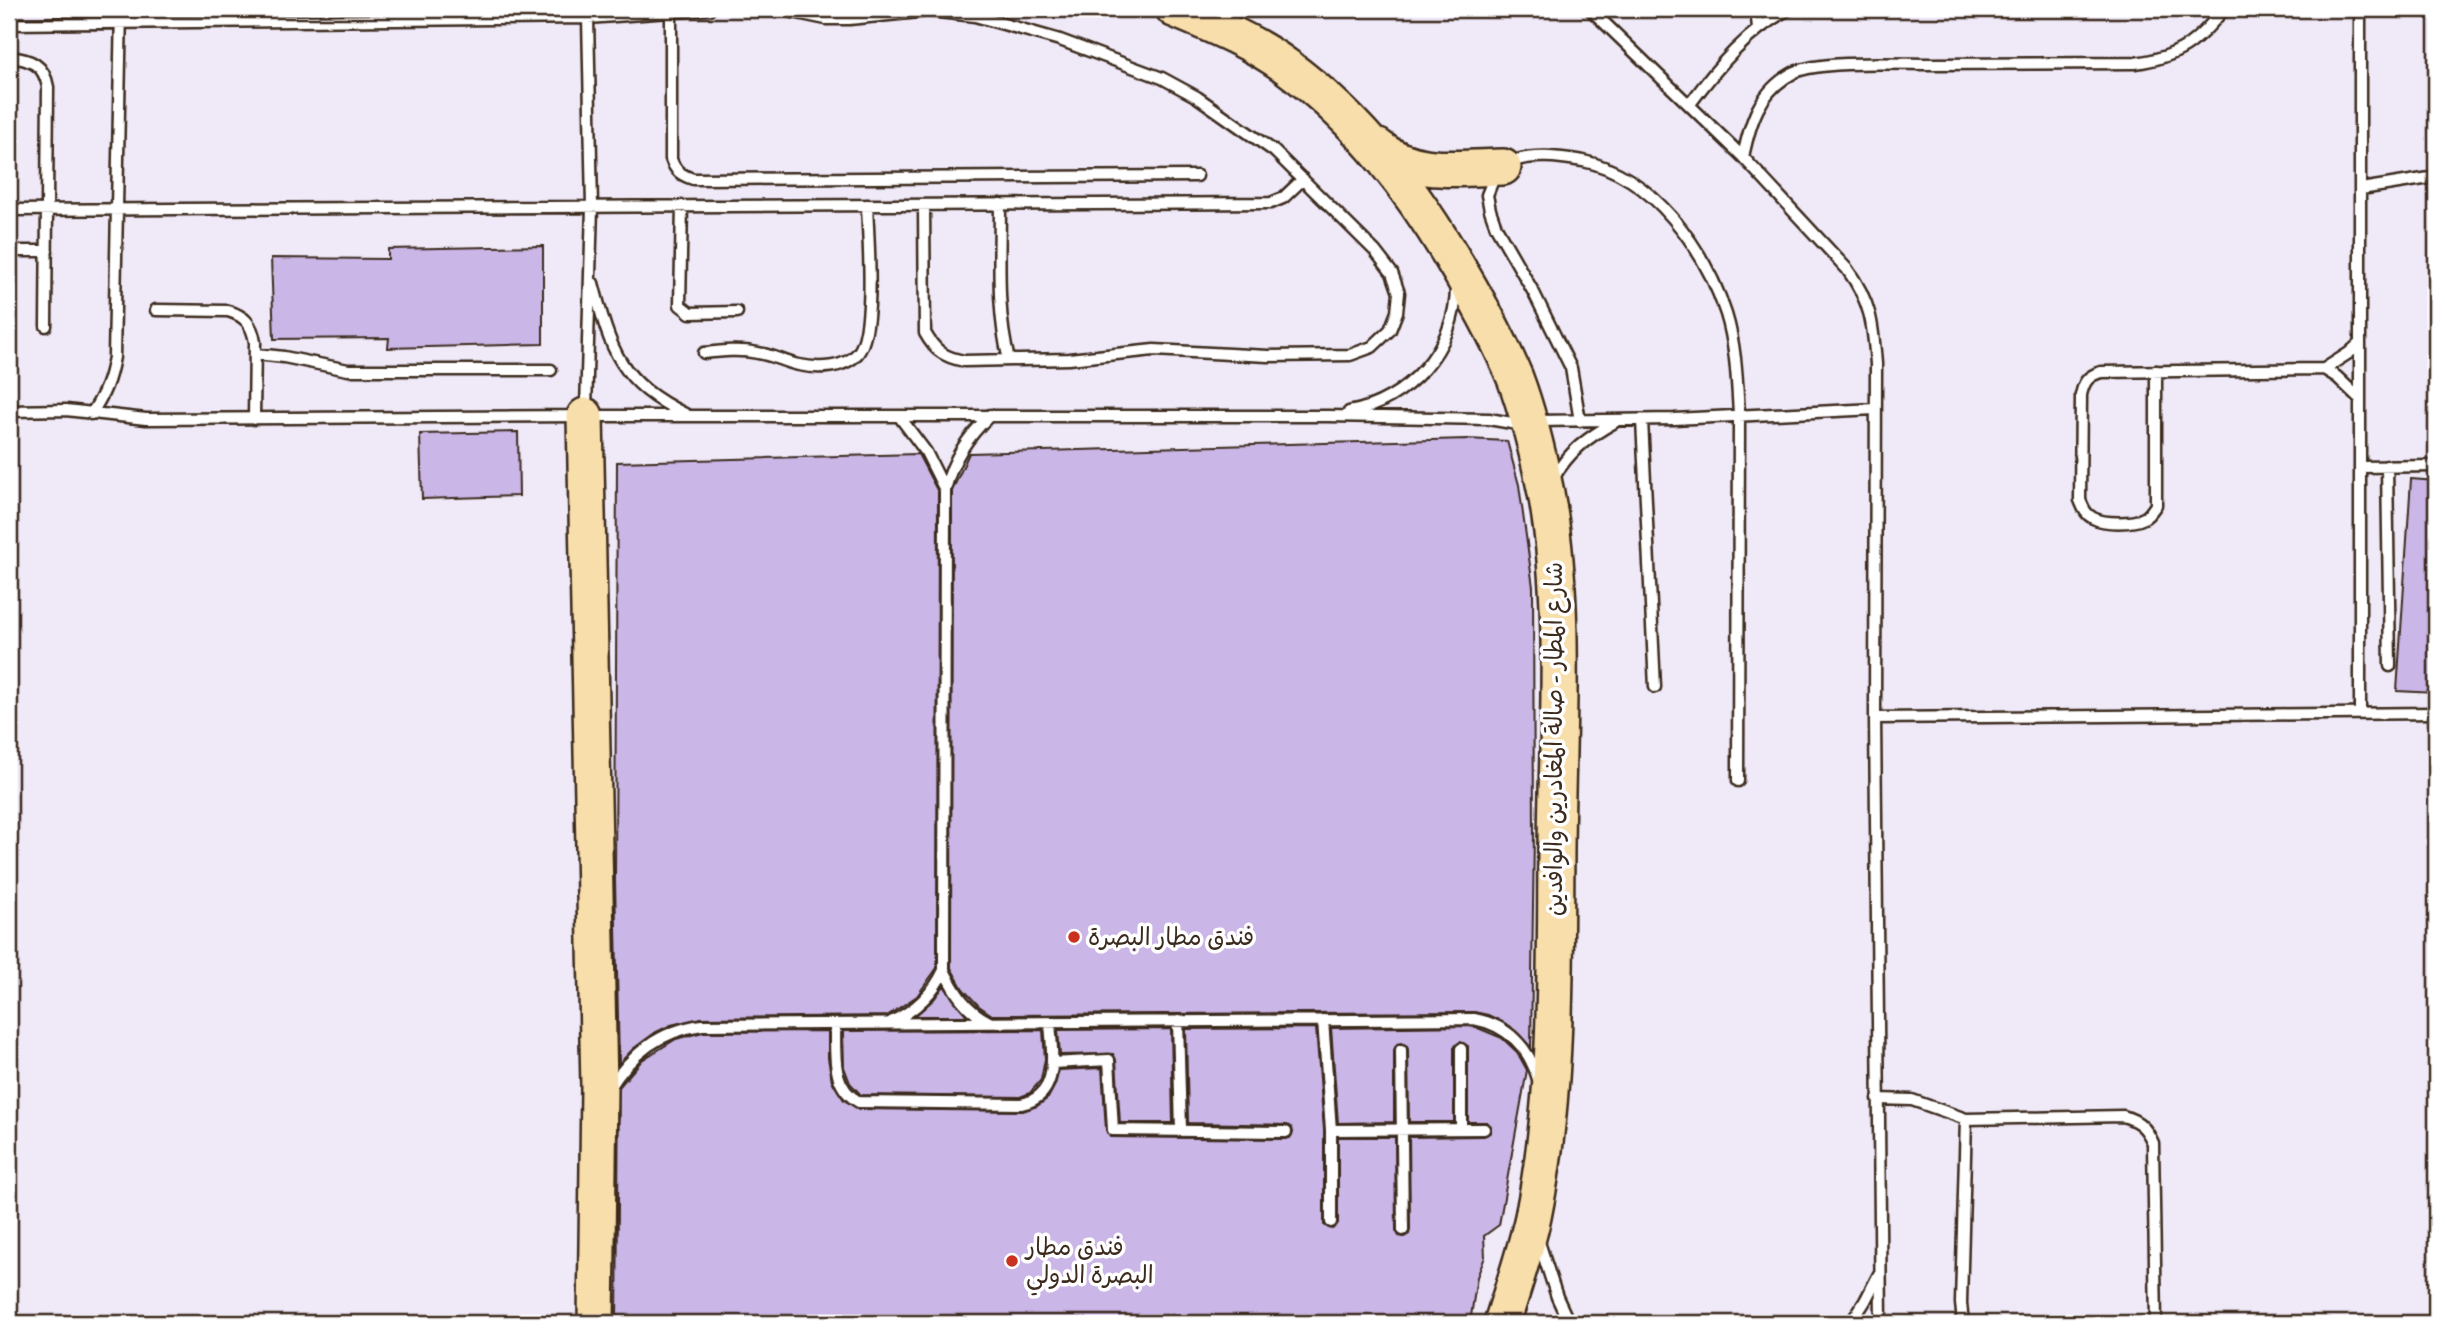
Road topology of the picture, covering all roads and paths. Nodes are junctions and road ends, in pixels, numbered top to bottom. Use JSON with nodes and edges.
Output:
{"nodes":[{"id":1,"x":121,"y":9,"type":"edge"},
{"id":2,"x":710,"y":9,"type":"edge"},
{"id":3,"x":778,"y":9,"type":"edge"},
{"id":4,"x":1174,"y":9,"type":"edge"},
{"id":5,"x":1590,"y":9,"type":"edge"},
{"id":6,"x":1756,"y":9,"type":"edge"},
{"id":7,"x":1788,"y":9,"type":"edge"},
{"id":8,"x":2224,"y":9,"type":"edge"},
{"id":9,"x":2360,"y":9,"type":"edge"},
{"id":10,"x":671,"y":13,"type":"junction"},
{"id":11,"x":588,"y":18,"type":"junction"},
{"id":12,"x":1233,"y":21,"type":"dead end"},
{"id":13,"x":121,"y":22,"type":"junction"},
{"id":14,"x":9,"y":24,"type":"edge"},
{"id":15,"x":1758,"y":28,"type":"junction"},
{"id":16,"x":9,"y":57,"type":"edge"},
{"id":17,"x":1283,"y":64,"type":"junction"},
{"id":18,"x":1690,"y":104,"type":"junction"},
{"id":19,"x":1357,"y":128,"type":"junction"},
{"id":20,"x":1744,"y":157,"type":"junction"},
{"id":21,"x":1503,"y":167,"type":"junction"},
{"id":22,"x":1197,"y":176,"type":"dead end"},
{"id":23,"x":2436,"y":177,"type":"edge"},
{"id":24,"x":1303,"y":179,"type":"junction"},
{"id":25,"x":2361,"y":189,"type":"junction"},
{"id":26,"x":1000,"y":204,"type":"junction"},
{"id":27,"x":867,"y":205,"type":"junction"},
{"id":28,"x":924,"y":205,"type":"junction"},
{"id":29,"x":592,"y":206,"type":"junction"},
{"id":30,"x":682,"y":206,"type":"junction"},
{"id":31,"x":118,"y":209,"type":"junction"},
{"id":32,"x":9,"y":210,"type":"edge"},
{"id":33,"x":47,"y":210,"type":"junction"},
{"id":34,"x":9,"y":251,"type":"edge"},
{"id":35,"x":47,"y":251,"type":"junction"},
{"id":36,"x":1456,"y":264,"type":"junction"},
{"id":37,"x":589,"y":270,"type":"junction"},
{"id":38,"x":156,"y":310,"type":"dead end"},
{"id":39,"x":737,"y":312,"type":"dead end"},
{"id":40,"x":46,"y":326,"type":"dead end"},
{"id":41,"x":2360,"y":343,"type":"junction"},
{"id":42,"x":705,"y":353,"type":"dead end"},
{"id":43,"x":256,"y":354,"type":"junction"},
{"id":44,"x":1009,"y":360,"type":"junction"},
{"id":45,"x":2324,"y":369,"type":"junction"},
{"id":46,"x":551,"y":370,"type":"dead end"},
{"id":47,"x":2156,"y":371,"type":"junction"},
{"id":48,"x":2360,"y":399,"type":"junction"},
{"id":49,"x":1875,"y":409,"type":"junction"},
{"id":50,"x":9,"y":411,"type":"edge"},
{"id":51,"x":91,"y":414,"type":"junction"},
{"id":52,"x":1739,"y":414,"type":"junction"},
{"id":53,"x":990,"y":415,"type":"junction"},
{"id":54,"x":586,"y":416,"type":"junction"},
{"id":55,"x":690,"y":416,"type":"junction"},
{"id":56,"x":899,"y":416,"type":"junction"},
{"id":57,"x":1328,"y":416,"type":"junction"},
{"id":58,"x":254,"y":419,"type":"junction"},
{"id":59,"x":1618,"y":420,"type":"junction"},
{"id":60,"x":1642,"y":420,"type":"junction"},
{"id":61,"x":1580,"y":421,"type":"junction"},
{"id":62,"x":1530,"y":424,"type":"junction"},
{"id":63,"x":2387,"y":466,"type":"junction"},
{"id":64,"x":2436,"y":466,"type":"edge"},
{"id":65,"x":2360,"y":467,"type":"junction"},
{"id":66,"x":946,"y":490,"type":"junction"},
{"id":67,"x":1546,"y":496,"type":"junction"},
{"id":68,"x":2390,"y":666,"type":"dead end"},
{"id":69,"x":1655,"y":687,"type":"dead end"},
{"id":70,"x":2360,"y":713,"type":"junction"},
{"id":71,"x":2436,"y":713,"type":"edge"},
{"id":72,"x":1875,"y":718,"type":"junction"},
{"id":73,"x":1738,"y":781,"type":"dead end"},
{"id":74,"x":944,"y":970,"type":"junction"},
{"id":75,"x":1323,"y":1020,"type":"junction"},
{"id":76,"x":1178,"y":1021,"type":"junction"},
{"id":77,"x":989,"y":1023,"type":"junction"},
{"id":78,"x":1050,"y":1023,"type":"junction"},
{"id":79,"x":835,"y":1024,"type":"junction"},
{"id":80,"x":888,"y":1024,"type":"junction"},
{"id":81,"x":1461,"y":1049,"type":"dead end"},
{"id":82,"x":1401,"y":1050,"type":"dead end"},
{"id":83,"x":1053,"y":1063,"type":"junction"},
{"id":84,"x":1878,"y":1100,"type":"junction"},
{"id":85,"x":598,"y":1115,"type":"junction"},
{"id":86,"x":1547,"y":1116,"type":"junction"},
{"id":87,"x":1966,"y":1119,"type":"junction"},
{"id":88,"x":1461,"y":1129,"type":"junction"},
{"id":89,"x":1484,"y":1129,"type":"dead end"},
{"id":90,"x":1181,"y":1130,"type":"junction"},
{"id":91,"x":1331,"y":1130,"type":"junction"},
{"id":92,"x":1402,"y":1130,"type":"junction"},
{"id":93,"x":1286,"y":1132,"type":"dead end"},
{"id":94,"x":1533,"y":1216,"type":"junction"},
{"id":95,"x":1331,"y":1222,"type":"dead end"},
{"id":96,"x":1403,"y":1230,"type":"dead end"},
{"id":97,"x":1880,"y":1270,"type":"junction"},
{"id":98,"x":596,"y":1323,"type":"edge"},
{"id":99,"x":1502,"y":1323,"type":"edge"},
{"id":100,"x":1569,"y":1323,"type":"edge"},
{"id":101,"x":1851,"y":1323,"type":"edge"},
{"id":102,"x":1881,"y":1323,"type":"edge"},
{"id":103,"x":1963,"y":1323,"type":"edge"},
{"id":104,"x":2156,"y":1323,"type":"edge"}],
"edges":[{"from":1,"to":13,"type":"lane"},
{"from":2,"to":10,"type":"lane"},
{"from":3,"to":24,"type":"lane"},
{"from":4,"to":17,"type":"highway","name":"شارع المطار - صالة المغادرين والوافدين"},
{"from":5,"to":18,"type":"lane"},
{"from":6,"to":15,"type":"lane"},
{"from":7,"to":15,"type":"lane"},
{"from":8,"to":20,"type":"lane"},
{"from":9,"to":25,"type":"lane"},
{"from":10,"to":11,"type":"lane"},
{"from":10,"to":22,"type":"lane"},
{"from":11,"to":13,"type":"lane"},
{"from":11,"to":29,"type":"lane"},
{"from":12,"to":17,"type":"lane"},
{"from":13,"to":14,"type":"lane"},
{"from":13,"to":31,"type":"lane"},
{"from":15,"to":18,"type":"lane"},
{"from":16,"to":33,"type":"lane"},
{"from":17,"to":19,"type":"highway","name":"شارع المطار - صالة المغادرين والوافدين"},
{"from":18,"to":20,"type":"lane"},
{"from":19,"to":21,"type":"highway"},
{"from":19,"to":36,"type":"highway","name":"شارع المطار - صالة المغادرين والوافدين"},
{"from":20,"to":49,"type":"lane"},
{"from":21,"to":52,"type":"lane"},
{"from":21,"to":61,"type":"lane"},
{"from":23,"to":25,"type":"lane"},
{"from":24,"to":26,"type":"lane"},
{"from":24,"to":44,"type":"lane"},
{"from":25,"to":41,"type":"lane"},
{"from":26,"to":28,"type":"lane"},
{"from":26,"to":44,"type":"lane"},
{"from":27,"to":28,"type":"lane"},
{"from":27,"to":30,"type":"lane"},
{"from":27,"to":42,"type":"lane"},
{"from":28,"to":44,"type":"lane"},
{"from":29,"to":30,"type":"lane"},
{"from":29,"to":31,"type":"lane"},
{"from":29,"to":37,"type":"lane"},
{"from":30,"to":39,"type":"lane"},
{"from":31,"to":33,"type":"lane"},
{"from":31,"to":51,"type":"lane"},
{"from":32,"to":33,"type":"lane"},
{"from":33,"to":35,"type":"lane"},
{"from":34,"to":35,"type":"lane"},
{"from":35,"to":40,"type":"lane"},
{"from":36,"to":57,"type":"lane"},
{"from":36,"to":62,"type":"highway","name":"شارع المطار - صالة المغادرين والوافدين"},
{"from":37,"to":54,"type":"lane"},
{"from":37,"to":55,"type":"lane"},
{"from":38,"to":43,"type":"lane"},
{"from":41,"to":45,"type":"lane"},
{"from":41,"to":48,"type":"lane"},
{"from":43,"to":46,"type":"lane"},
{"from":43,"to":58,"type":"lane"},
{"from":45,"to":47,"type":"lane"},
{"from":45,"to":48,"type":"lane"},
{"from":47,"to":47,"type":"lane"},
{"from":48,"to":65,"type":"lane"},
{"from":49,"to":52,"type":"lane"},
{"from":49,"to":72,"type":"lane"},
{"from":50,"to":51,"type":"lane"},
{"from":51,"to":58,"type":"lane"},
{"from":52,"to":60,"type":"lane"},
{"from":52,"to":73,"type":"lane"},
{"from":53,"to":56,"type":"lane"},
{"from":53,"to":57,"type":"lane"},
{"from":53,"to":66,"type":"lane"},
{"from":54,"to":55,"type":"lane"},
{"from":54,"to":58,"type":"lane"},
{"from":54,"to":85,"type":"highway"},
{"from":55,"to":56,"type":"lane"},
{"from":56,"to":66,"type":"lane"},
{"from":57,"to":62,"type":"lane"},
{"from":59,"to":60,"type":"lane"},
{"from":59,"to":61,"type":"lane"},
{"from":59,"to":67,"type":"lane"},
{"from":60,"to":69,"type":"lane"},
{"from":61,"to":62,"type":"lane"},
{"from":62,"to":67,"type":"highway","name":"شارع المطار - صالة المغادرين والوافدين"},
{"from":63,"to":64,"type":"lane"},
{"from":63,"to":65,"type":"lane"},
{"from":63,"to":68,"type":"lane"},
{"from":65,"to":70,"type":"lane"},
{"from":66,"to":74,"type":"lane"},
{"from":67,"to":86,"type":"highway","name":"شارع المطار - صالة المغادرين والوافدين"},
{"from":70,"to":71,"type":"lane"},
{"from":70,"to":72,"type":"lane"},
{"from":72,"to":84,"type":"lane"},
{"from":74,"to":77,"type":"lane"},
{"from":74,"to":80,"type":"lane"},
{"from":75,"to":76,"type":"lane"},
{"from":75,"to":86,"type":"lane"},
{"from":75,"to":91,"type":"lane"},
{"from":76,"to":78,"type":"lane"},
{"from":76,"to":90,"type":"lane"},
{"from":77,"to":78,"type":"lane"},
{"from":77,"to":80,"type":"lane"},
{"from":78,"to":83,"type":"lane"},
{"from":79,"to":80,"type":"lane"},
{"from":79,"to":83,"type":"lane"},
{"from":79,"to":85,"type":"lane"},
{"from":81,"to":88,"type":"lane"},
{"from":82,"to":92,"type":"lane"},
{"from":83,"to":90,"type":"lane"},
{"from":84,"to":87,"type":"lane"},
{"from":84,"to":97,"type":"lane"},
{"from":85,"to":98,"type":"highway"},
{"from":86,"to":94,"type":"highway","name":"شارع المطار - صالة المغادرين والوافدين"},
{"from":87,"to":103,"type":"lane"},
{"from":87,"to":104,"type":"lane"},
{"from":88,"to":89,"type":"lane"},
{"from":88,"to":92,"type":"lane"},
{"from":90,"to":93,"type":"lane"},
{"from":91,"to":92,"type":"lane"},
{"from":91,"to":95,"type":"lane"},
{"from":92,"to":96,"type":"lane"},
{"from":94,"to":99,"type":"highway","name":"شارع المطار - صالة المغادرين والوافدين"},
{"from":94,"to":100,"type":"lane"},
{"from":97,"to":101,"type":"lane"},
{"from":97,"to":102,"type":"lane"}]}
